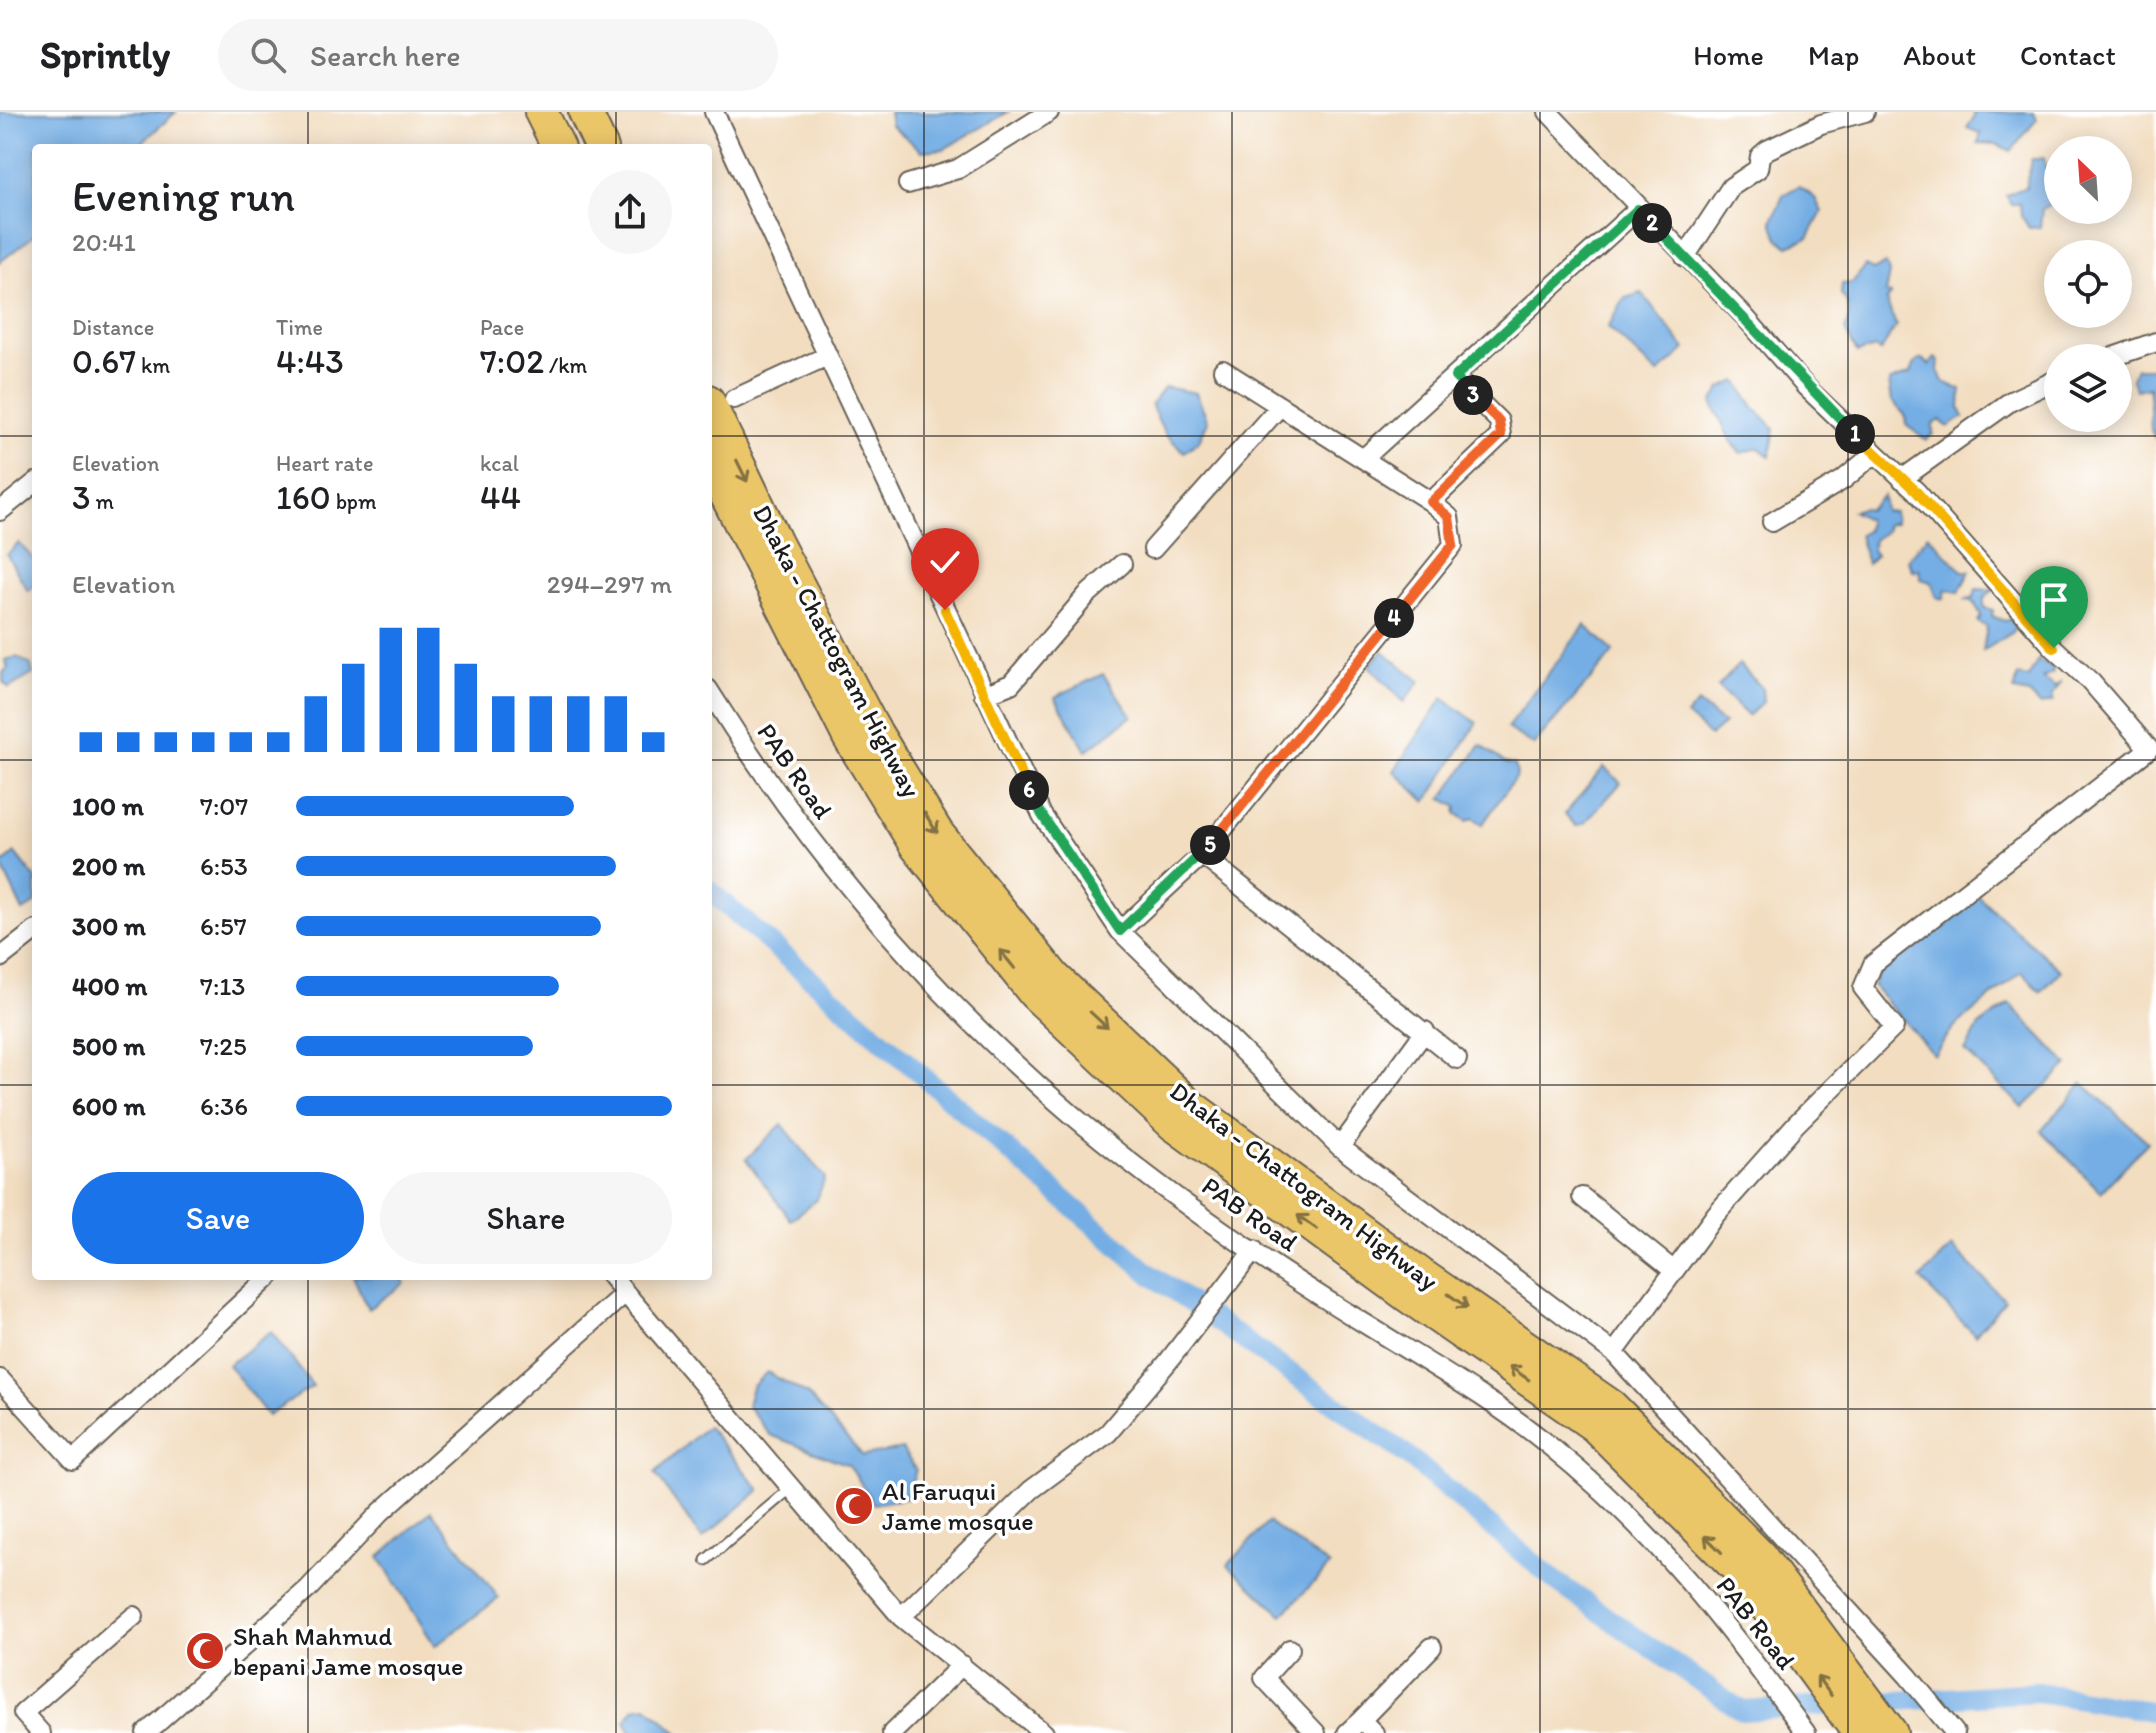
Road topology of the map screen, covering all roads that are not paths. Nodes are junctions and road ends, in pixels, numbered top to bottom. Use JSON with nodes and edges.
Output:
{"nodes":[{"id":1,"x":541,"y":112,"type":"edge"},
{"id":2,"x":714,"y":112,"type":"edge"},
{"id":3,"x":1049,"y":112,"type":"edge"},
{"id":4,"x":1548,"y":112,"type":"edge"},
{"id":5,"x":1865,"y":112,"type":"edge"},
{"id":6,"x":557,"y":144,"type":"edge"},
{"id":7,"x":908,"y":184,"type":"dead end"},
{"id":8,"x":1638,"y":209,"type":"junction"},
{"id":9,"x":1685,"y":257,"type":"junction"},
{"id":10,"x":2156,"y":342,"type":"edge"},
{"id":11,"x":2132,"y":350,"type":"edge"},
{"id":12,"x":827,"y":356,"type":"junction"},
{"id":13,"x":1223,"y":370,"type":"dead end"},
{"id":14,"x":1455,"y":377,"type":"junction"},
{"id":15,"x":2044,"y":386,"type":"edge"},
{"id":16,"x":721,"y":400,"type":"edge"},
{"id":17,"x":1280,"y":406,"type":"junction"},
{"id":18,"x":1875,"y":453,"type":"junction"},
{"id":19,"x":1363,"y":459,"type":"junction"},
{"id":20,"x":712,"y":467,"type":"edge"},
{"id":21,"x":1902,"y":479,"type":"junction"},
{"id":22,"x":32,"y":485,"type":"edge"},
{"id":23,"x":1431,"y":502,"type":"junction"},
{"id":24,"x":0,"y":511,"type":"edge"},
{"id":25,"x":1772,"y":522,"type":"dead end"},
{"id":26,"x":1153,"y":549,"type":"dead end"},
{"id":27,"x":1122,"y":564,"type":"dead end"},
{"id":28,"x":712,"y":695,"type":"edge"},
{"id":29,"x":984,"y":695,"type":"junction"},
{"id":30,"x":2153,"y":754,"type":"edge"},
{"id":31,"x":1202,"y":855,"type":"junction"},
{"id":32,"x":1120,"y":931,"type":"junction"},
{"id":33,"x":32,"y":933,"type":"edge"},
{"id":34,"x":0,"y":958,"type":"edge"},
{"id":35,"x":1425,"y":1031,"type":"junction"},
{"id":36,"x":1457,"y":1059,"type":"dead end"},
{"id":37,"x":1340,"y":1147,"type":"junction"},
{"id":38,"x":1582,"y":1197,"type":"dead end"},
{"id":39,"x":1254,"y":1250,"type":"junction"},
{"id":40,"x":1673,"y":1270,"type":"junction"},
{"id":41,"x":266,"y":1280,"type":"edge"},
{"id":42,"x":614,"y":1280,"type":"edge"},
{"id":43,"x":625,"y":1293,"type":"junction"},
{"id":44,"x":1614,"y":1353,"type":"junction"},
{"id":45,"x":0,"y":1379,"type":"edge"},
{"id":46,"x":791,"y":1488,"type":"junction"},
{"id":47,"x":706,"y":1560,"type":"dead end"},
{"id":48,"x":134,"y":1616,"type":"dead end"},
{"id":49,"x":901,"y":1617,"type":"junction"},
{"id":50,"x":1432,"y":1647,"type":"dead end"},
{"id":51,"x":1290,"y":1649,"type":"dead end"},
{"id":52,"x":962,"y":1665,"type":"junction"},
{"id":53,"x":1368,"y":1726,"type":"edge"},
{"id":54,"x":1855,"y":1728,"type":"edge"},
{"id":55,"x":1953,"y":1731,"type":"edge"},
{"id":56,"x":1805,"y":1732,"type":"edge"},
{"id":57,"x":41,"y":1733,"type":"edge"},
{"id":58,"x":146,"y":1733,"type":"edge"},
{"id":59,"x":892,"y":1733,"type":"edge"},
{"id":60,"x":1044,"y":1733,"type":"edge"},
{"id":61,"x":1316,"y":1733,"type":"edge"},
{"id":62,"x":1347,"y":1733,"type":"edge"},
{"id":63,"x":1891,"y":1733,"type":"edge"}],
"edges":[{"from":1,"to":6,"type":"highway"},
{"from":2,"to":12,"type":"street"},
{"from":3,"to":7,"type":"street"},
{"from":4,"to":8,"type":"street"},
{"from":5,"to":9,"type":"street"},
{"from":8,"to":9,"type":"street"},
{"from":8,"to":14,"type":"street"},
{"from":9,"to":18,"type":"street"},
{"from":10,"to":11,"type":"street"},
{"from":12,"to":16,"type":"street"},
{"from":12,"to":29,"type":"street"},
{"from":13,"to":17,"type":"street"},
{"from":14,"to":19,"type":"street"},
{"from":14,"to":23,"type":"street"},
{"from":15,"to":21,"type":"street"},
{"from":16,"to":63,"type":"highway","name":"Dhaka - Chattogram Highway","one_way":true},
{"from":17,"to":19,"type":"street"},
{"from":17,"to":26,"type":"street"},
{"from":18,"to":21,"type":"street"},
{"from":18,"to":25,"type":"street"},
{"from":19,"to":23,"type":"street"},
{"from":54,"to":20,"type":"highway","name":"Dhaka - Chattogram Highway","one_way":true},
{"from":21,"to":30,"type":"street"},
{"from":22,"to":24,"type":"street"},
{"from":23,"to":31,"type":"street"},
{"from":27,"to":29,"type":"street"},
{"from":28,"to":39,"type":"street","name":"PAB Road"},
{"from":29,"to":32,"type":"street"},
{"from":30,"to":40,"type":"street"},
{"from":31,"to":32,"type":"street"},
{"from":31,"to":35,"type":"street"},
{"from":32,"to":37,"type":"street"},
{"from":33,"to":34,"type":"street"},
{"from":35,"to":36,"type":"street"},
{"from":35,"to":37,"type":"street"},
{"from":37,"to":44,"type":"street"},
{"from":38,"to":40,"type":"street"},
{"from":39,"to":49,"type":"street"},
{"from":39,"to":56,"type":"street","name":"PAB Road"},
{"from":40,"to":44,"type":"street"},
{"from":41,"to":45,"type":"street"},
{"from":42,"to":43,"type":"street"},
{"from":43,"to":46,"type":"street"},
{"from":43,"to":58,"type":"street"},
{"from":44,"to":55,"type":"street"},
{"from":46,"to":47,"type":"lane"},
{"from":46,"to":49,"type":"street"},
{"from":48,"to":57,"type":"street"},
{"from":49,"to":52,"type":"street"},
{"from":50,"to":53,"type":"street"},
{"from":51,"to":61,"type":"street"},
{"from":52,"to":59,"type":"street"},
{"from":52,"to":60,"type":"street"},
{"from":53,"to":62,"type":"street"}]}
